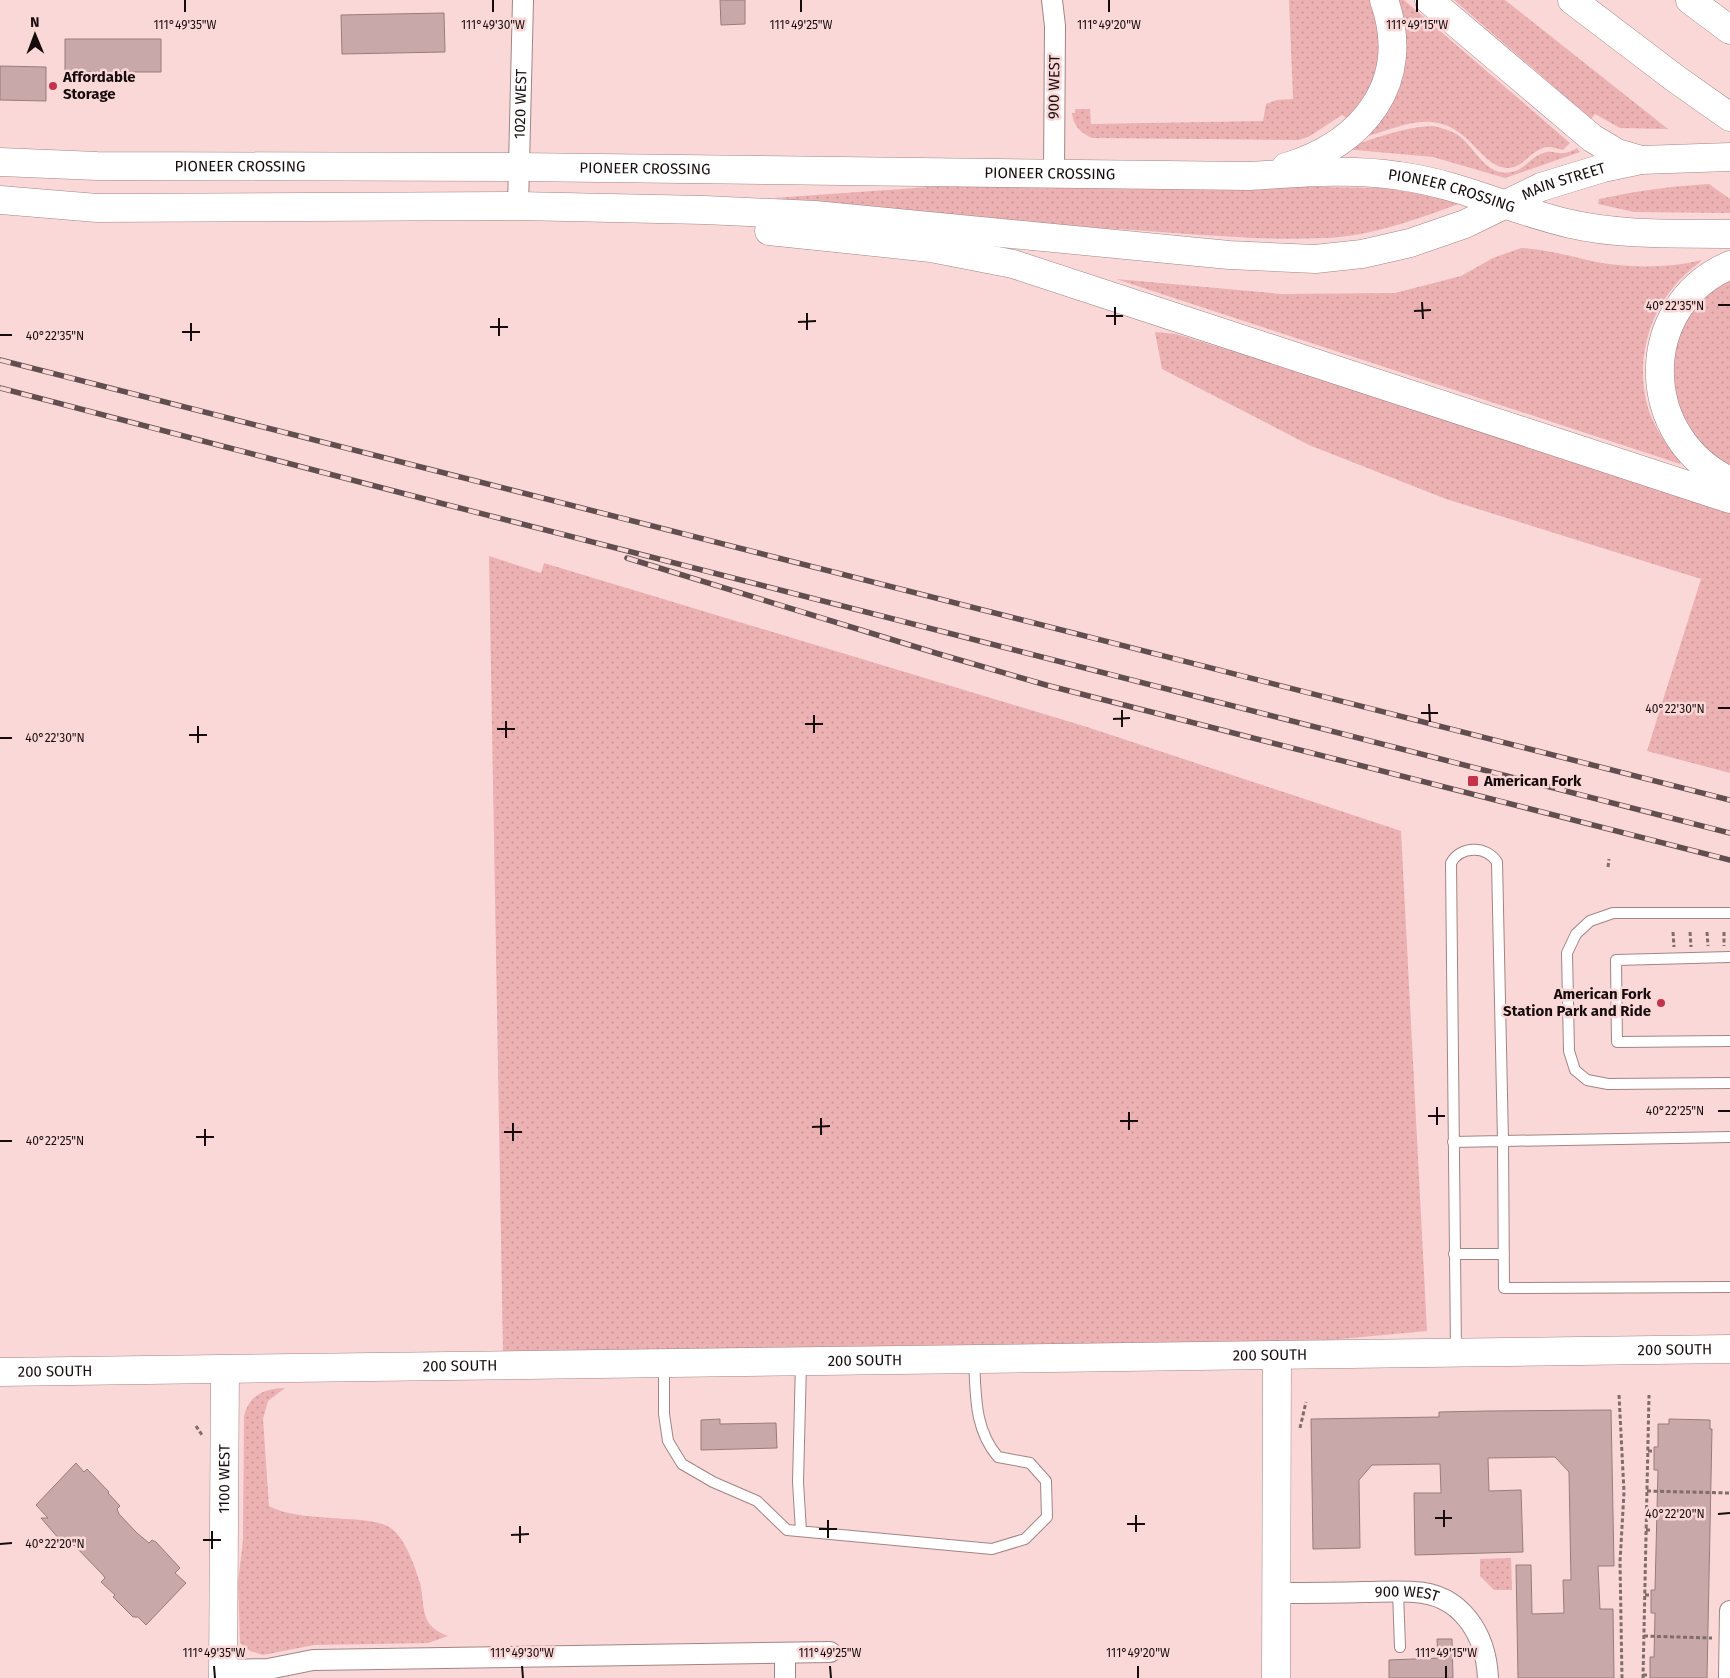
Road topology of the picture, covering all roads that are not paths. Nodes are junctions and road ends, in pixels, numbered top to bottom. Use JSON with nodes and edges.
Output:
{"nodes":[{"id":1,"x":523,"y":0,"type":"edge"},
{"id":2,"x":1052,"y":0,"type":"edge"},
{"id":3,"x":1384,"y":0,"type":"edge"},
{"id":4,"x":1429,"y":0,"type":"edge"},
{"id":5,"x":1572,"y":0,"type":"edge"},
{"id":6,"x":1690,"y":0,"type":"edge"},
{"id":7,"x":1730,"y":30,"type":"edge"},
{"id":8,"x":1730,"y":117,"type":"edge"},
{"id":9,"x":1730,"y":157,"type":"edge"},
{"id":10,"x":1641,"y":160,"type":"junction"},
{"id":11,"x":0,"y":162,"type":"edge"},
{"id":12,"x":518,"y":167,"type":"junction"},
{"id":13,"x":1054,"y":174,"type":"junction"},
{"id":14,"x":1249,"y":176,"type":"junction"},
{"id":15,"x":0,"y":200,"type":"edge"},
{"id":16,"x":1506,"y":203,"type":"junction"},
{"id":17,"x":518,"y":206,"type":"junction"},
{"id":18,"x":1730,"y":234,"type":"edge"},
{"id":19,"x":1730,"y":265,"type":"edge"},
{"id":20,"x":1730,"y":481,"type":"edge"},
{"id":21,"x":1730,"y":499,"type":"edge"},
{"id":22,"x":1730,"y":912,"type":"edge"},
{"id":23,"x":1730,"y":957,"type":"edge"},
{"id":24,"x":1730,"y":1041,"type":"edge"},
{"id":25,"x":1730,"y":1083,"type":"edge"},
{"id":26,"x":1730,"y":1137,"type":"edge"},
{"id":27,"x":1503,"y":1141,"type":"junction"},
{"id":28,"x":1453,"y":1142,"type":"junction"},
{"id":29,"x":1454,"y":1254,"type":"junction"},
{"id":30,"x":1504,"y":1254,"type":"junction"},
{"id":31,"x":1730,"y":1287,"type":"edge"},
{"id":32,"x":1730,"y":1349,"type":"edge"},
{"id":33,"x":1456,"y":1352,"type":"junction"},
{"id":34,"x":1277,"y":1355,"type":"junction"},
{"id":35,"x":974,"y":1359,"type":"junction"},
{"id":36,"x":801,"y":1362,"type":"junction"},
{"id":37,"x":664,"y":1365,"type":"junction"},
{"id":38,"x":225,"y":1370,"type":"junction"},
{"id":39,"x":0,"y":1372,"type":"edge"},
{"id":40,"x":801,"y":1531,"type":"junction"},
{"id":41,"x":1398,"y":1592,"type":"junction"},
{"id":42,"x":1275,"y":1593,"type":"junction"},
{"id":43,"x":1730,"y":1611,"type":"edge"},
{"id":44,"x":1400,"y":1647,"type":"dead end"},
{"id":45,"x":785,"y":1652,"type":"junction"},
{"id":46,"x":830,"y":1652,"type":"dead end"},
{"id":47,"x":223,"y":1674,"type":"edge"},
{"id":48,"x":785,"y":1678,"type":"edge"},
{"id":49,"x":1276,"y":1678,"type":"edge"},
{"id":50,"x":1488,"y":1678,"type":"edge"},
{"id":51,"x":1729,"y":1678,"type":"edge"}],
"edges":[{"from":1,"to":12,"type":"street","name":"1020 WEST"},
{"from":2,"to":13,"type":"street","name":"900 WEST"},
{"from":3,"to":14,"type":"main road"},
{"from":4,"to":10,"type":"main road"},
{"from":5,"to":8,"type":"main road"},
{"from":6,"to":7,"type":"main road"},
{"from":9,"to":10,"type":"main road","name":"MAIN STREET"},
{"from":10,"to":16,"type":"main road","name":"MAIN STREET"},
{"from":11,"to":12,"type":"main road","name":"PIONEER CROSSING"},
{"from":12,"to":13,"type":"main road","name":"PIONEER CROSSING"},
{"from":12,"to":17,"type":"street","name":"1020 WEST"},
{"from":13,"to":14,"type":"main road","name":"PIONEER CROSSING"},
{"from":14,"to":16,"type":"main road","name":"PIONEER CROSSING"},
{"from":15,"to":17,"type":"main road","name":"PIONEER CROSSING"},
{"from":16,"to":17,"type":"main road","name":"PIONEER CROSSING"},
{"from":16,"to":18,"type":"main road","name":"MAIN STREET"},
{"from":17,"to":21,"type":"main road"},
{"from":19,"to":20,"type":"main road"},
{"from":22,"to":25,"type":"lane"},
{"from":23,"to":24,"type":"lane"},
{"from":26,"to":27,"type":"lane"},
{"from":27,"to":28,"type":"lane"},
{"from":27,"to":28,"type":"lane"},
{"from":27,"to":30,"type":"lane"},
{"from":28,"to":29,"type":"lane"},
{"from":29,"to":30,"type":"lane"},
{"from":29,"to":33,"type":"lane"},
{"from":30,"to":31,"type":"lane"},
{"from":32,"to":33,"type":"main road","name":"200 SOUTH"},
{"from":33,"to":34,"type":"main road","name":"200 SOUTH"},
{"from":34,"to":35,"type":"main road","name":"200 SOUTH"},
{"from":34,"to":42,"type":"main road"},
{"from":35,"to":36,"type":"main road","name":"200 SOUTH"},
{"from":35,"to":40,"type":"lane"},
{"from":36,"to":37,"type":"main road","name":"200 SOUTH"},
{"from":36,"to":40,"type":"lane"},
{"from":37,"to":38,"type":"main road","name":"200 SOUTH"},
{"from":37,"to":40,"type":"lane"},
{"from":38,"to":39,"type":"main road","name":"200 SOUTH"},
{"from":38,"to":47,"type":"main road","name":"1100 WEST"},
{"from":41,"to":42,"type":"street","name":"900 WEST"},
{"from":41,"to":44,"type":"lane"},
{"from":41,"to":50,"type":"street","name":"900 WEST"},
{"from":42,"to":49,"type":"main road"},
{"from":43,"to":51,"type":"street"},
{"from":45,"to":46,"type":"street"},
{"from":45,"to":47,"type":"street"},
{"from":45,"to":48,"type":"street"}]}
